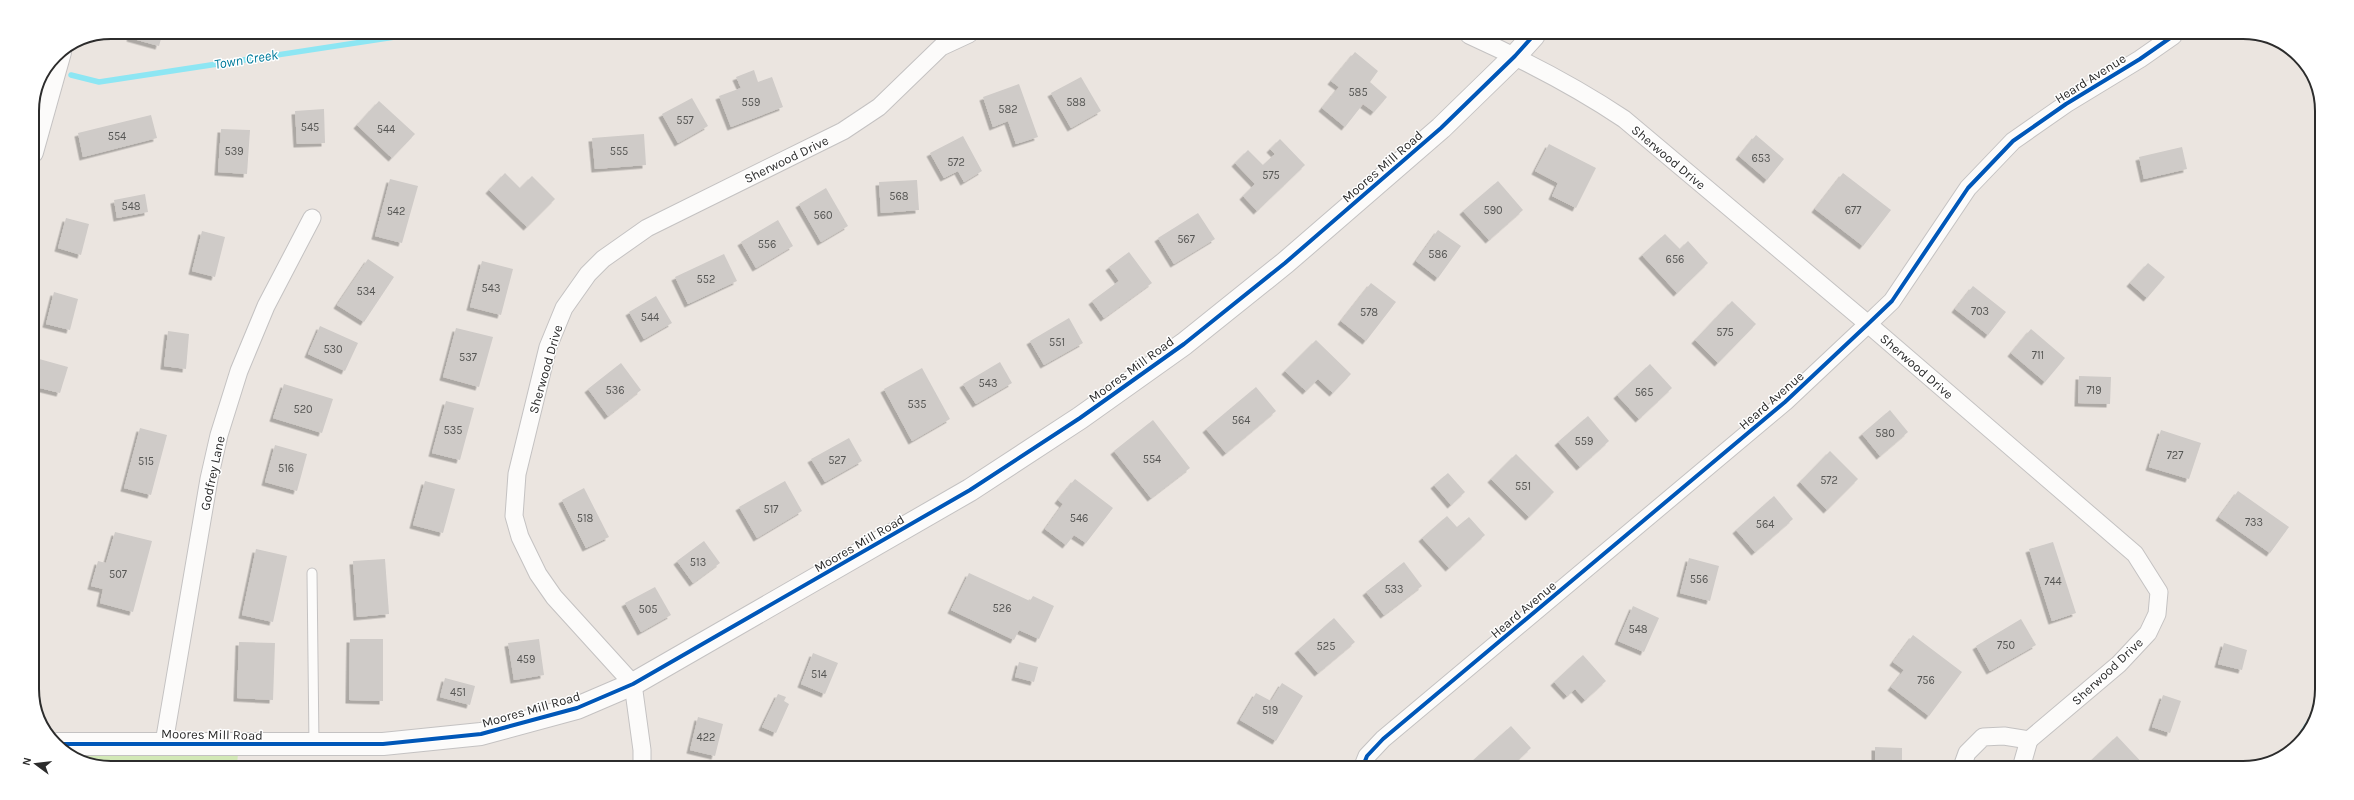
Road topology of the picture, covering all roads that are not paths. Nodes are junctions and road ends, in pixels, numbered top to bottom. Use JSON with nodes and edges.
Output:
{"nodes":[{"id":1,"x":958,"y":39,"type":"edge"},
{"id":2,"x":1478,"y":39,"type":"edge"},
{"id":3,"x":1531,"y":39,"type":"edge"},
{"id":4,"x":2169,"y":39,"type":"edge"},
{"id":5,"x":1516,"y":56,"type":"junction"},
{"id":6,"x":57,"y":64,"type":"edge"},
{"id":7,"x":39,"y":127,"type":"edge"},
{"id":8,"x":312,"y":218,"type":"dead end"},
{"id":9,"x":1868,"y":324,"type":"junction"},
{"id":10,"x":312,"y":573,"type":"dead end"},
{"id":11,"x":633,"y":684,"type":"junction"},
{"id":12,"x":2029,"y":740,"type":"junction"},
{"id":13,"x":164,"y":743,"type":"junction"},
{"id":14,"x":65,"y":744,"type":"edge"},
{"id":15,"x":314,"y":745,"type":"junction"},
{"id":16,"x":642,"y":761,"type":"edge"},
{"id":17,"x":1365,"y":761,"type":"edge"},
{"id":18,"x":1964,"y":761,"type":"edge"},
{"id":19,"x":2023,"y":761,"type":"edge"}],
"edges":[{"from":1,"to":11,"type":"street","name":"Sherwood Drive"},
{"from":2,"to":5,"type":"street","name":"Sherwood Drive"},
{"from":3,"to":5,"type":"street","name":"Moores Mill Road"},
{"from":4,"to":9,"type":"street","name":"Heard Avenue"},
{"from":5,"to":9,"type":"street","name":"Sherwood Drive"},
{"from":5,"to":11,"type":"street","name":"Moores Mill Road"},
{"from":6,"to":7,"type":"street"},
{"from":8,"to":13,"type":"street","name":"Godfrey Lane"},
{"from":9,"to":12,"type":"street","name":"Sherwood Drive"},
{"from":9,"to":17,"type":"street","name":"Heard Avenue"},
{"from":10,"to":15,"type":"lane"},
{"from":11,"to":15,"type":"street","name":"Moores Mill Road"},
{"from":11,"to":16,"type":"street"},
{"from":12,"to":18,"type":"street"},
{"from":12,"to":19,"type":"street"},
{"from":13,"to":14,"type":"street","name":"Moores Mill Road"},
{"from":13,"to":15,"type":"street","name":"Moores Mill Road"}]}
